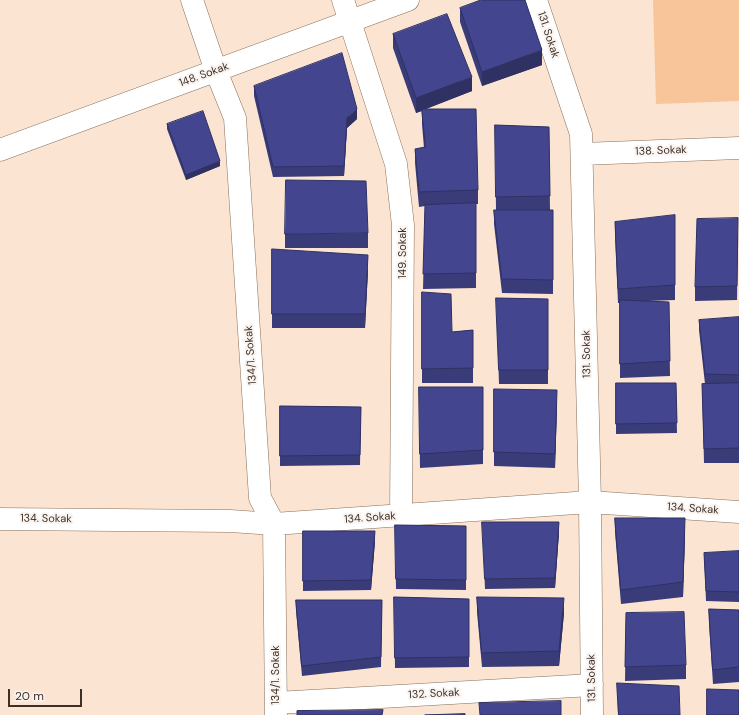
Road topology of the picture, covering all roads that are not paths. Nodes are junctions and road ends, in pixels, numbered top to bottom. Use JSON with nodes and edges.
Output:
{"nodes":[{"id":1,"x":192,"y":0,"type":"edge"},
{"id":2,"x":343,"y":0,"type":"edge"},
{"id":3,"x":408,"y":0,"type":"edge"},
{"id":4,"x":536,"y":0,"type":"edge"},
{"id":5,"x":350,"y":22,"type":"junction"},
{"id":6,"x":216,"y":71,"type":"junction"},
{"id":7,"x":739,"y":148,"type":"edge"},
{"id":8,"x":0,"y":150,"type":"edge"},
{"id":9,"x":582,"y":154,"type":"junction"},
{"id":10,"x":590,"y":502,"type":"junction"},
{"id":11,"x":739,"y":512,"type":"edge"},
{"id":12,"x":401,"y":516,"type":"junction"},
{"id":13,"x":0,"y":518,"type":"edge"},
{"id":14,"x":274,"y":524,"type":"junction"},
{"id":15,"x":592,"y":685,"type":"junction"},
{"id":16,"x":276,"y":709,"type":"edge"},
{"id":17,"x":592,"y":715,"type":"edge"}],
"edges":[{"from":1,"to":6,"type":"street","name":"134/1. Sokak"},
{"from":2,"to":5,"type":"street","name":"149. Sokak"},
{"from":3,"to":5,"type":"street","name":"148. Sokak"},
{"from":4,"to":9,"type":"street","name":"131. Sokak"},
{"from":5,"to":6,"type":"street","name":"148. Sokak"},
{"from":5,"to":12,"type":"street","name":"149. Sokak"},
{"from":6,"to":8,"type":"street","name":"148. Sokak"},
{"from":6,"to":14,"type":"street","name":"134/1. Sokak"},
{"from":7,"to":9,"type":"street","name":"138. Sokak"},
{"from":9,"to":10,"type":"street","name":"131. Sokak"},
{"from":10,"to":11,"type":"street","name":"134. Sokak"},
{"from":10,"to":12,"type":"street","name":"134. Sokak"},
{"from":10,"to":15,"type":"street","name":"131. Sokak"},
{"from":12,"to":14,"type":"street","name":"134. Sokak"},
{"from":13,"to":14,"type":"street","name":"134. Sokak"},
{"from":14,"to":16,"type":"street","name":"134/1. Sokak"},
{"from":15,"to":16,"type":"street","name":"132. Sokak"},
{"from":15,"to":17,"type":"street","name":"131. Sokak"}]}
